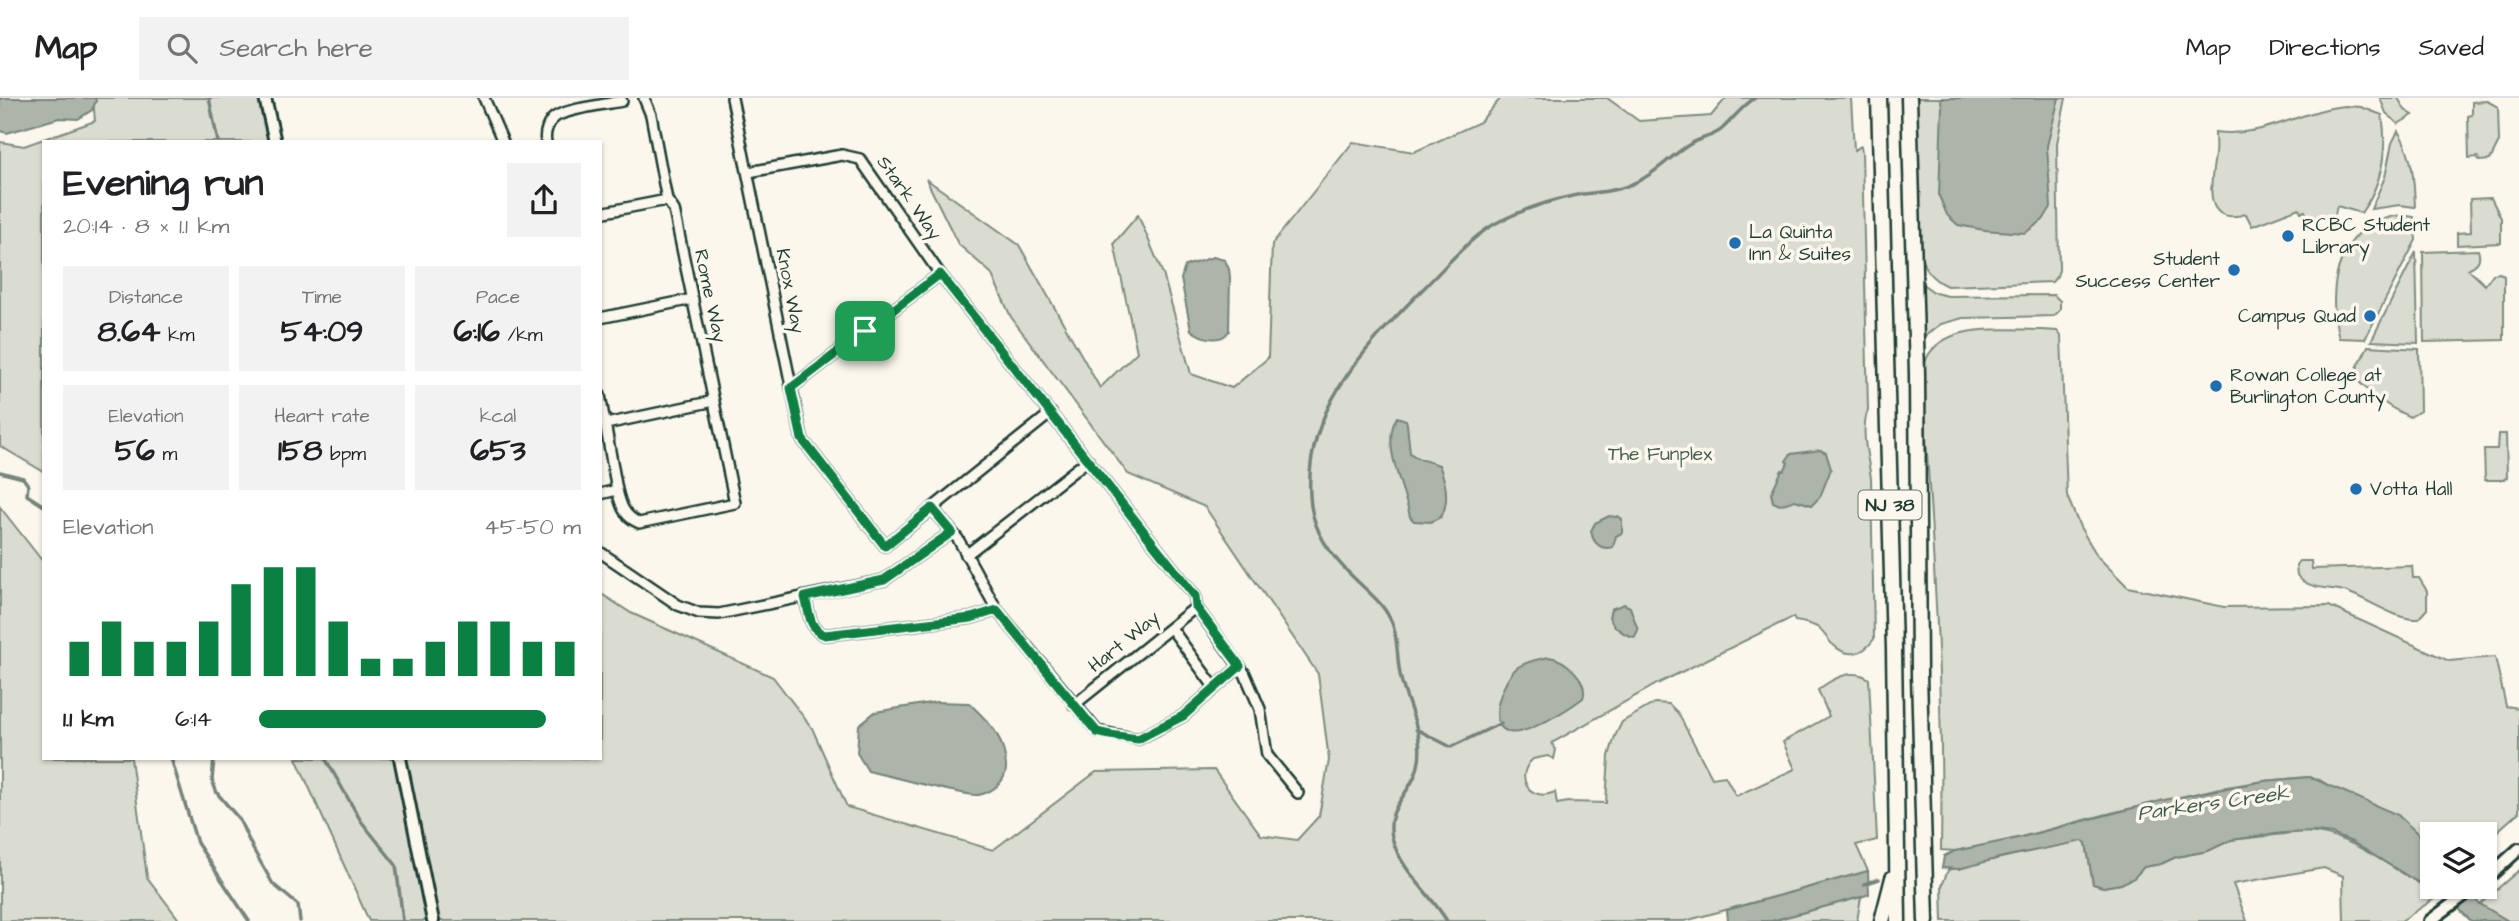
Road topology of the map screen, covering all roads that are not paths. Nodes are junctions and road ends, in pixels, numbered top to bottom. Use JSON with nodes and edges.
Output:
{"nodes":[{"id":1,"x":265,"y":98,"type":"edge"},
{"id":2,"x":484,"y":98,"type":"edge"},
{"id":3,"x":644,"y":98,"type":"edge"},
{"id":4,"x":732,"y":98,"type":"edge"},
{"id":5,"x":1879,"y":98,"type":"edge"},
{"id":6,"x":1909,"y":98,"type":"edge"},
{"id":7,"x":622,"y":101,"type":"dead end"},
{"id":8,"x":275,"y":140,"type":"edge"},
{"id":9,"x":502,"y":140,"type":"edge"},
{"id":10,"x":546,"y":140,"type":"edge"},
{"id":11,"x":749,"y":172,"type":"junction"},
{"id":12,"x":667,"y":200,"type":"junction"},
{"id":13,"x":602,"y":213,"type":"edge"},
{"id":14,"x":940,"y":274,"type":"junction"},
{"id":15,"x":693,"y":299,"type":"junction"},
{"id":16,"x":602,"y":318,"type":"edge"},
{"id":17,"x":791,"y":388,"type":"junction"},
{"id":18,"x":714,"y":401,"type":"junction"},
{"id":19,"x":602,"y":405,"type":"edge"},
{"id":20,"x":1051,"y":413,"type":"junction"},
{"id":21,"x":606,"y":424,"type":"junction"},
{"id":22,"x":1088,"y":460,"type":"junction"},
{"id":23,"x":617,"y":490,"type":"junction"},
{"id":24,"x":602,"y":494,"type":"edge"},
{"id":25,"x":932,"y":508,"type":"junction"},
{"id":26,"x":952,"y":532,"type":"junction"},
{"id":27,"x":602,"y":553,"type":"edge"},
{"id":28,"x":966,"y":555,"type":"junction"},
{"id":29,"x":805,"y":597,"type":"junction"},
{"id":30,"x":1196,"y":607,"type":"junction"},
{"id":31,"x":997,"y":610,"type":"junction"},
{"id":32,"x":1171,"y":628,"type":"junction"},
{"id":33,"x":1240,"y":666,"type":"junction"},
{"id":34,"x":1215,"y":688,"type":"junction"},
{"id":35,"x":1074,"y":705,"type":"junction"},
{"id":36,"x":400,"y":760,"type":"edge"},
{"id":37,"x":1298,"y":793,"type":"dead end"},
{"id":38,"x":2519,"y":849,"type":"edge"},
{"id":39,"x":1899,"y":856,"type":"junction"},
{"id":40,"x":2497,"y":869,"type":"edge"},
{"id":41,"x":2460,"y":899,"type":"edge"},
{"id":42,"x":433,"y":921,"type":"edge"},
{"id":43,"x":1882,"y":921,"type":"edge"},
{"id":44,"x":1898,"y":921,"type":"edge"},
{"id":45,"x":1926,"y":921,"type":"edge"},
{"id":46,"x":2430,"y":921,"type":"edge"}],
"edges":[{"from":1,"to":8,"type":"street"},
{"from":2,"to":9,"type":"street"},
{"from":3,"to":12,"type":"street","name":"Rome Way"},
{"from":4,"to":11,"type":"street","name":"Knox Way"},
{"from":5,"to":39,"type":"highway","number":"NJ 38"},
{"from":6,"to":45,"type":"highway","number":"NJ 38"},
{"from":7,"to":10,"type":"street"},
{"from":11,"to":14,"type":"street","name":"Stark Way"},
{"from":11,"to":17,"type":"street","name":"Knox Way"},
{"from":12,"to":13,"type":"street"},
{"from":12,"to":15,"type":"street","name":"Rome Way"},
{"from":14,"to":17,"type":"street"},
{"from":14,"to":20,"type":"street","name":"Stark Way"},
{"from":15,"to":16,"type":"street"},
{"from":15,"to":18,"type":"street","name":"Rome Way"},
{"from":17,"to":25,"type":"street","name":"Knox Way"},
{"from":18,"to":21,"type":"street"},
{"from":18,"to":23,"type":"street","name":"Rome Way"},
{"from":19,"to":21,"type":"street"},
{"from":20,"to":22,"type":"street","name":"Stark Way"},
{"from":20,"to":25,"type":"street","name":"Knox Way"},
{"from":21,"to":23,"type":"street"},
{"from":22,"to":28,"type":"street"},
{"from":22,"to":30,"type":"street","name":"Stark Way"},
{"from":23,"to":24,"type":"street"},
{"from":25,"to":26,"type":"street"},
{"from":26,"to":28,"type":"street"},
{"from":26,"to":29,"type":"street"},
{"from":27,"to":29,"type":"street"},
{"from":28,"to":31,"type":"street"},
{"from":29,"to":31,"type":"street"},
{"from":30,"to":32,"type":"street","name":"Hart Way"},
{"from":30,"to":33,"type":"street","name":"Stark Way"},
{"from":31,"to":35,"type":"street"},
{"from":32,"to":34,"type":"street"},
{"from":32,"to":35,"type":"street","name":"Hart Way"},
{"from":33,"to":34,"type":"street"},
{"from":33,"to":37,"type":"street","name":"Stark Way"},
{"from":34,"to":35,"type":"street"},
{"from":36,"to":42,"type":"street"},
{"from":38,"to":40,"type":"street"},
{"from":39,"to":43,"type":"highway"},
{"from":39,"to":44,"type":"highway","number":"NJ 38"},
{"from":41,"to":46,"type":"street"}]}
